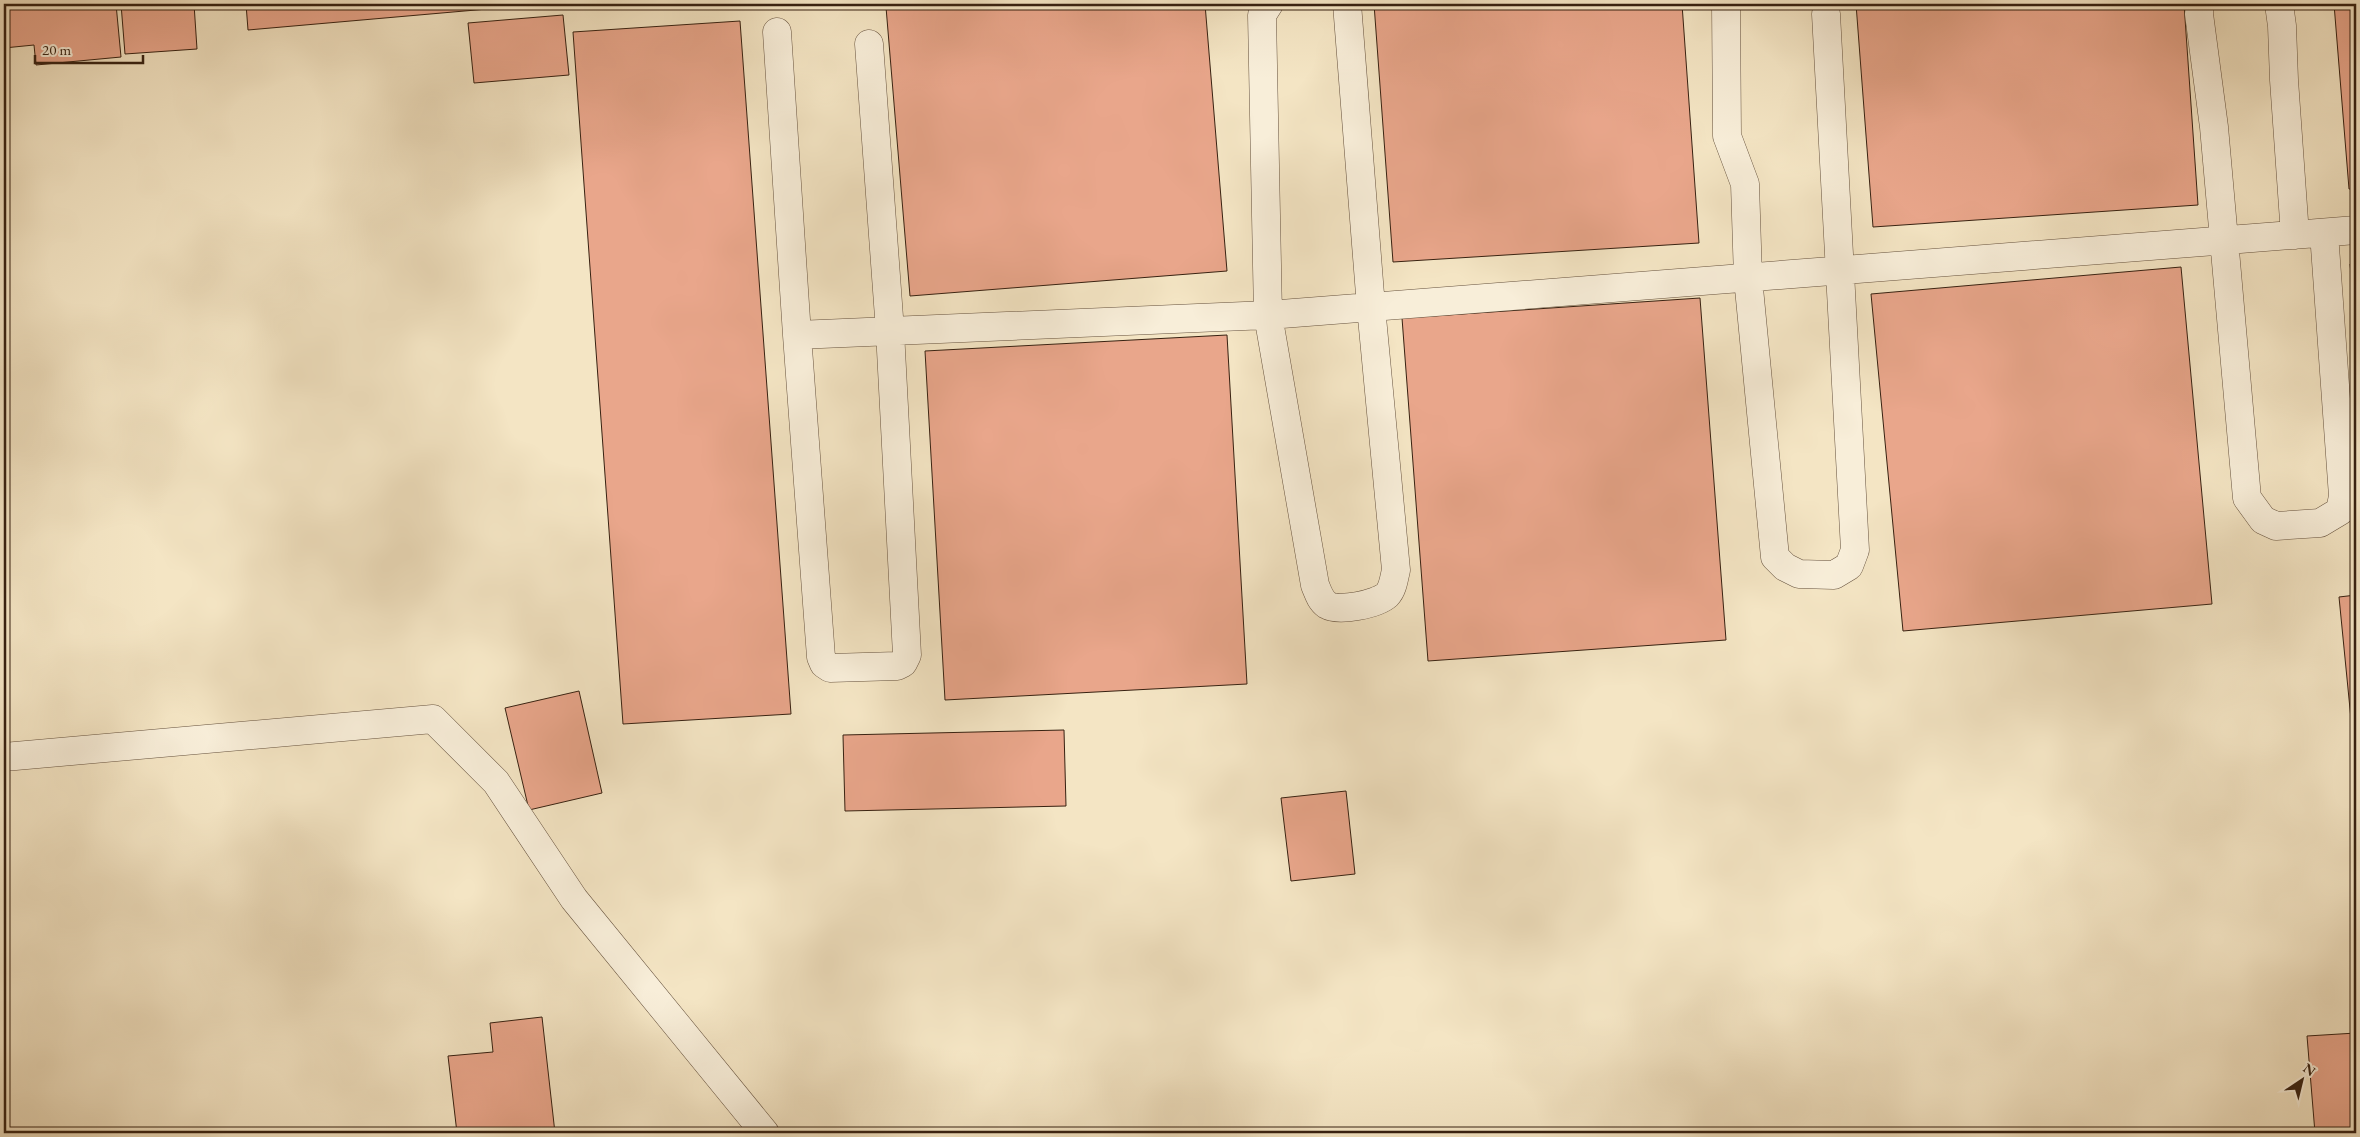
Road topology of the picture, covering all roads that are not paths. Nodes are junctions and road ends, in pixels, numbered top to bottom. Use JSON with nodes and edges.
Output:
{"nodes":[{"id":1,"x":1269,"y":4,"type":"edge"},
{"id":2,"x":1347,"y":4,"type":"edge"},
{"id":3,"x":1726,"y":4,"type":"edge"},
{"id":4,"x":2200,"y":4,"type":"edge"},
{"id":5,"x":2279,"y":4,"type":"edge"},
{"id":6,"x":1826,"y":14,"type":"dead end"},
{"id":7,"x":777,"y":32,"type":"dead end"},
{"id":8,"x":869,"y":44,"type":"dead end"},
{"id":9,"x":2356,"y":230,"type":"edge"},
{"id":10,"x":2324,"y":233,"type":"junction"},
{"id":11,"x":2295,"y":235,"type":"junction"},
{"id":12,"x":2225,"y":241,"type":"junction"},
{"id":13,"x":1840,"y":270,"type":"junction"},
{"id":14,"x":1748,"y":278,"type":"junction"},
{"id":15,"x":1371,"y":307,"type":"junction"},
{"id":16,"x":1268,"y":316,"type":"junction"},
{"id":17,"x":890,"y":331,"type":"junction"},
{"id":18,"x":797,"y":335,"type":"junction"},
{"id":19,"x":4,"y":757,"type":"edge"},
{"id":20,"x":765,"y":1133,"type":"edge"}],
"edges":[{"from":1,"to":16,"type":"lane"},
{"from":2,"to":15,"type":"lane"},
{"from":3,"to":14,"type":"lane"},
{"from":4,"to":12,"type":"lane"},
{"from":5,"to":11,"type":"lane"},
{"from":6,"to":13,"type":"lane"},
{"from":7,"to":18,"type":"lane"},
{"from":8,"to":17,"type":"lane"},
{"from":9,"to":10,"type":"lane"},
{"from":10,"to":11,"type":"lane"},
{"from":10,"to":12,"type":"lane"},
{"from":11,"to":12,"type":"lane"},
{"from":12,"to":13,"type":"lane"},
{"from":13,"to":14,"type":"lane"},
{"from":13,"to":14,"type":"lane"},
{"from":14,"to":15,"type":"lane"},
{"from":15,"to":16,"type":"lane"},
{"from":15,"to":16,"type":"lane"},
{"from":16,"to":17,"type":"lane"},
{"from":17,"to":18,"type":"lane"},
{"from":17,"to":18,"type":"lane"},
{"from":19,"to":20,"type":"lane"}]}
